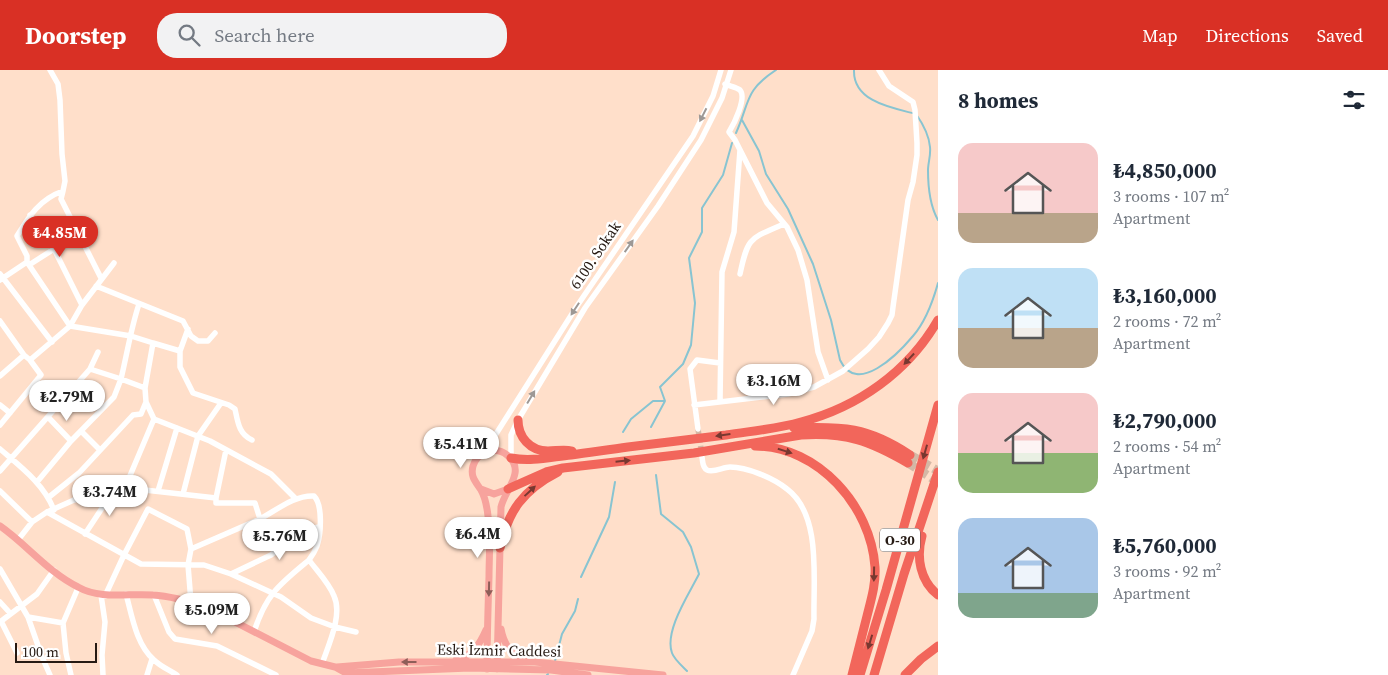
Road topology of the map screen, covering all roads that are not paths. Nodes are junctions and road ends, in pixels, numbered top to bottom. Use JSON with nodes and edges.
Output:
{"nodes":[{"id":1,"x":50,"y":70,"type":"edge"},
{"id":2,"x":720,"y":70,"type":"edge"},
{"id":3,"x":731,"y":70,"type":"edge"},
{"id":4,"x":880,"y":70,"type":"edge"},
{"id":5,"x":717,"y":81,"type":"junction"},
{"id":6,"x":726,"y":85,"type":"junction"},
{"id":7,"x":740,"y":150,"type":"junction"},
{"id":8,"x":63,"y":190,"type":"junction"},
{"id":9,"x":30,"y":215,"type":"junction"},
{"id":10,"x":784,"y":224,"type":"junction"},
{"id":11,"x":76,"y":230,"type":"junction"},
{"id":12,"x":54,"y":249,"type":"junction"},
{"id":13,"x":28,"y":263,"type":"junction"},
{"id":14,"x":114,"y":263,"type":"dead end"},
{"id":15,"x":605,"y":265,"type":"junction"},
{"id":16,"x":612,"y":270,"type":"junction"},
{"id":17,"x":740,"y":274,"type":"dead end"},
{"id":18,"x":1,"y":277,"type":"edge"},
{"id":19,"x":101,"y":278,"type":"junction"},
{"id":20,"x":96,"y":286,"type":"junction"},
{"id":21,"x":82,"y":304,"type":"junction"},
{"id":22,"x":139,"y":304,"type":"junction"},
{"id":23,"x":938,"y":320,"type":"edge"},
{"id":24,"x":0,"y":321,"type":"edge"},
{"id":25,"x":70,"y":326,"type":"junction"},
{"id":26,"x":188,"y":329,"type":"junction"},
{"id":27,"x":215,"y":333,"type":"dead end"},
{"id":28,"x":131,"y":336,"type":"junction"},
{"id":29,"x":52,"y":342,"type":"junction"},
{"id":30,"x":153,"y":343,"type":"junction"},
{"id":31,"x":180,"y":351,"type":"junction"},
{"id":32,"x":98,"y":352,"type":"dead end"},
{"id":33,"x":24,"y":355,"type":"junction"},
{"id":34,"x":30,"y":360,"type":"junction"},
{"id":35,"x":720,"y":363,"type":"junction"},
{"id":36,"x":90,"y":369,"type":"junction"},
{"id":37,"x":0,"y":376,"type":"edge"},
{"id":38,"x":121,"y":379,"type":"junction"},
{"id":39,"x":828,"y":380,"type":"junction"},
{"id":40,"x":145,"y":388,"type":"junction"},
{"id":41,"x":720,"y":401,"type":"junction"},
{"id":42,"x":146,"y":402,"type":"junction"},
{"id":43,"x":221,"y":403,"type":"junction"},
{"id":44,"x":694,"y":404,"type":"junction"},
{"id":45,"x":0,"y":405,"type":"edge"},
{"id":46,"x":938,"y":405,"type":"edge"},
{"id":47,"x":10,"y":412,"type":"junction"},
{"id":48,"x":48,"y":417,"type":"junction"},
{"id":49,"x":154,"y":419,"type":"junction"},
{"id":50,"x":518,"y":420,"type":"junction"},
{"id":51,"x":0,"y":425,"type":"edge"},
{"id":52,"x":177,"y":428,"type":"junction"},
{"id":53,"x":698,"y":429,"type":"tunnel mouth"},
{"id":54,"x":766,"y":430,"type":"junction"},
{"id":55,"x":81,"y":431,"type":"junction"},
{"id":56,"x":198,"y":436,"type":"junction"},
{"id":57,"x":252,"y":440,"type":"dead end"},
{"id":58,"x":71,"y":441,"type":"junction"},
{"id":59,"x":720,"y":448,"type":"junction"},
{"id":60,"x":0,"y":450,"type":"edge"},
{"id":61,"x":100,"y":450,"type":"junction"},
{"id":62,"x":226,"y":450,"type":"junction"},
{"id":63,"x":484,"y":453,"type":"junction"},
{"id":64,"x":582,"y":453,"type":"junction"},
{"id":65,"x":702,"y":457,"type":"tunnel mouth"},
{"id":66,"x":10,"y":458,"type":"junction"},
{"id":67,"x":511,"y":458,"type":"junction"},
{"id":68,"x":574,"y":467,"type":"junction"},
{"id":69,"x":0,"y":471,"type":"edge"},
{"id":70,"x":938,"y":472,"type":"edge"},
{"id":71,"x":37,"y":482,"type":"junction"},
{"id":72,"x":118,"y":487,"type":"junction"},
{"id":73,"x":480,"y":489,"type":"junction"},
{"id":74,"x":508,"y":489,"type":"junction"},
{"id":75,"x":0,"y":491,"type":"edge"},
{"id":76,"x":158,"y":491,"type":"junction"},
{"id":77,"x":183,"y":494,"type":"junction"},
{"id":78,"x":49,"y":497,"type":"junction"},
{"id":79,"x":216,"y":498,"type":"junction"},
{"id":80,"x":296,"y":499,"type":"junction"},
{"id":81,"x":51,"y":511,"type":"junction"},
{"id":82,"x":260,"y":519,"type":"junction"},
{"id":83,"x":32,"y":522,"type":"junction"},
{"id":84,"x":0,"y":526,"type":"edge"},
{"id":85,"x":319,"y":527,"type":"junction"},
{"id":86,"x":0,"y":530,"type":"edge"},
{"id":87,"x":8,"y":532,"type":"junction"},
{"id":88,"x":85,"y":534,"type":"junction"},
{"id":89,"x":18,"y":540,"type":"junction"},
{"id":90,"x":500,"y":548,"type":"junction"},
{"id":91,"x":191,"y":549,"type":"junction"},
{"id":92,"x":124,"y":555,"type":"junction"},
{"id":93,"x":310,"y":560,"type":"junction"},
{"id":94,"x":188,"y":565,"type":"junction"},
{"id":95,"x":0,"y":569,"type":"edge"},
{"id":96,"x":54,"y":570,"type":"junction"},
{"id":97,"x":231,"y":574,"type":"junction"},
{"id":98,"x":78,"y":588,"type":"junction"},
{"id":99,"x":271,"y":593,"type":"junction"},
{"id":100,"x":126,"y":594,"type":"junction"},
{"id":101,"x":103,"y":595,"type":"junction"},
{"id":102,"x":154,"y":595,"type":"junction"},
{"id":103,"x":938,"y":595,"type":"edge"},
{"id":104,"x":0,"y":602,"type":"edge"},
{"id":105,"x":191,"y":602,"type":"junction"},
{"id":106,"x":22,"y":605,"type":"junction"},
{"id":107,"x":10,"y":613,"type":"junction"},
{"id":108,"x":28,"y":617,"type":"junction"},
{"id":109,"x":499,"y":618,"type":"junction"},
{"id":110,"x":0,"y":621,"type":"edge"},
{"id":111,"x":63,"y":623,"type":"junction"},
{"id":112,"x":488,"y":625,"type":"junction"},
{"id":113,"x":334,"y":627,"type":"junction"},
{"id":114,"x":254,"y":632,"type":"junction"},
{"id":115,"x":356,"y":632,"type":"dead end"},
{"id":116,"x":938,"y":646,"type":"edge"},
{"id":117,"x":17,"y":653,"type":"dead end"},
{"id":118,"x":152,"y":659,"type":"junction"},
{"id":119,"x":449,"y":662,"type":"junction"},
{"id":120,"x":528,"y":662,"type":"junction"},
{"id":121,"x":322,"y":664,"type":"junction"},
{"id":122,"x":357,"y":666,"type":"junction"},
{"id":123,"x":487,"y":666,"type":"junction"},
{"id":124,"x":497,"y":666,"type":"junction"},
{"id":125,"x":335,"y":667,"type":"junction"},
{"id":126,"x":48,"y":668,"type":"junction"},
{"id":127,"x":476,"y":672,"type":"edge"},
{"id":128,"x":354,"y":674,"type":"edge"},
{"id":129,"x":42,"y":675,"type":"edge"},
{"id":130,"x":50,"y":675,"type":"edge"},
{"id":131,"x":71,"y":675,"type":"edge"},
{"id":132,"x":103,"y":675,"type":"edge"},
{"id":133,"x":146,"y":675,"type":"edge"},
{"id":134,"x":177,"y":675,"type":"edge"},
{"id":135,"x":276,"y":675,"type":"edge"},
{"id":136,"x":588,"y":675,"type":"edge"},
{"id":137,"x":663,"y":675,"type":"edge"},
{"id":138,"x":793,"y":675,"type":"edge"},
{"id":139,"x":852,"y":675,"type":"edge"},
{"id":140,"x":860,"y":675,"type":"edge"},
{"id":141,"x":874,"y":675,"type":"edge"},
{"id":142,"x":904,"y":675,"type":"edge"}],
"edges":[{"from":1,"to":8,"type":"street"},
{"from":2,"to":5,"type":"street","name":"6100. Sokak"},
{"from":3,"to":6,"type":"street","name":"6100. Sokak"},
{"from":4,"to":39,"type":"street"},
{"from":5,"to":6,"type":"street"},
{"from":5,"to":15,"type":"street","name":"6100. Sokak","one_way":true},
{"from":6,"to":7,"type":"street"},
{"from":16,"to":6,"type":"street","name":"6100. Sokak","one_way":true},
{"from":7,"to":10,"type":"street"},
{"from":7,"to":35,"type":"street"},
{"from":8,"to":9,"type":"street"},
{"from":8,"to":11,"type":"street"},
{"from":9,"to":12,"type":"street"},
{"from":9,"to":13,"type":"street"},
{"from":10,"to":17,"type":"street"},
{"from":10,"to":39,"type":"street"},
{"from":11,"to":12,"type":"street"},
{"from":11,"to":19,"type":"street"},
{"from":12,"to":13,"type":"street"},
{"from":12,"to":21,"type":"street"},
{"from":13,"to":18,"type":"street"},
{"from":13,"to":25,"type":"street"},
{"from":14,"to":19,"type":"street"},
{"from":15,"to":16,"type":"street"},
{"from":15,"to":63,"type":"street","name":"6100. Sokak","one_way":true},
{"from":50,"to":16,"type":"street","name":"6100. Sokak","one_way":true},
{"from":18,"to":29,"type":"street"},
{"from":19,"to":20,"type":"street"},
{"from":20,"to":21,"type":"street"},
{"from":20,"to":22,"type":"street"},
{"from":21,"to":25,"type":"street"},
{"from":22,"to":26,"type":"street"},
{"from":22,"to":28,"type":"street"},
{"from":23,"to":54,"type":"highway","one_way":true},
{"from":24,"to":33,"type":"street"},
{"from":25,"to":28,"type":"street"},
{"from":25,"to":29,"type":"street"},
{"from":26,"to":27,"type":"street"},
{"from":26,"to":31,"type":"street"},
{"from":28,"to":30,"type":"street"},
{"from":28,"to":38,"type":"street"},
{"from":29,"to":34,"type":"street"},
{"from":30,"to":31,"type":"street"},
{"from":30,"to":40,"type":"street"},
{"from":31,"to":43,"type":"street"},
{"from":32,"to":36,"type":"street"},
{"from":33,"to":34,"type":"street"},
{"from":33,"to":37,"type":"street"},
{"from":34,"to":47,"type":"street"},
{"from":35,"to":41,"type":"street"},
{"from":35,"to":44,"type":"street"},
{"from":36,"to":38,"type":"street"},
{"from":36,"to":48,"type":"street"},
{"from":38,"to":40,"type":"street"},
{"from":38,"to":55,"type":"street"},
{"from":39,"to":41,"type":"street"},
{"from":40,"to":42,"type":"street"},
{"from":41,"to":44,"type":"street"},
{"from":42,"to":49,"type":"street"},
{"from":42,"to":61,"type":"street"},
{"from":43,"to":56,"type":"street"},
{"from":43,"to":57,"type":"street"},
{"from":44,"to":53,"type":"street"},
{"from":45,"to":47,"type":"street"},
{"from":46,"to":140,"type":"highway","number":"O-30","one_way":true},
{"from":47,"to":51,"type":"street"},
{"from":48,"to":58,"type":"street"},
{"from":48,"to":66,"type":"street"},
{"from":49,"to":52,"type":"street"},
{"from":49,"to":72,"type":"street"},
{"from":50,"to":64,"type":"highway"},
{"from":50,"to":67,"type":"street","name":"6100. Sokak"},
{"from":52,"to":56,"type":"street"},
{"from":52,"to":76,"type":"street"},
{"from":54,"to":59,"type":"highway"},
{"from":54,"to":64,"type":"highway","one_way":true},
{"from":55,"to":58,"type":"street"},
{"from":55,"to":61,"type":"street"},
{"from":56,"to":62,"type":"street"},
{"from":56,"to":77,"type":"street"},
{"from":58,"to":71,"type":"street"},
{"from":68,"to":59,"type":"highway","one_way":true},
{"from":59,"to":139,"type":"highway","one_way":true},
{"from":60,"to":66,"type":"street"},
{"from":61,"to":78,"type":"street"},
{"from":62,"to":79,"type":"street"},
{"from":62,"to":80,"type":"street"},
{"from":63,"to":67,"type":"main road"},
{"from":63,"to":73,"type":"main road","name":"6100. Sokak"},
{"from":64,"to":67,"type":"highway"},
{"from":65,"to":138,"type":"street"},
{"from":66,"to":69,"type":"street"},
{"from":66,"to":71,"type":"street"},
{"from":67,"to":74,"type":"main road","name":"6100. Sokak"},
{"from":68,"to":74,"type":"highway"},
{"from":90,"to":68,"type":"highway","one_way":true},
{"from":70,"to":103,"type":"highway"},
{"from":70,"to":141,"type":"highway","number":"O-30"},
{"from":71,"to":78,"type":"street"},
{"from":72,"to":76,"type":"street"},
{"from":72,"to":81,"type":"street"},
{"from":72,"to":88,"type":"street"},
{"from":73,"to":74,"type":"main road"},
{"from":73,"to":112,"type":"main road","name":"6100. Sokak","one_way":true},
{"from":74,"to":90,"type":"main road","name":"6100. Sokak"},
{"from":75,"to":83,"type":"street"},
{"from":76,"to":77,"type":"street"},
{"from":77,"to":79,"type":"street"},
{"from":78,"to":81,"type":"street"},
{"from":79,"to":82,"type":"street"},
{"from":80,"to":82,"type":"street"},
{"from":80,"to":85,"type":"street"},
{"from":81,"to":83,"type":"street"},
{"from":81,"to":88,"type":"street"},
{"from":82,"to":91,"type":"street"},
{"from":83,"to":89,"type":"street"},
{"from":84,"to":87,"type":"main road","name":"Eski İzmir Caddesi"},
{"from":85,"to":93,"type":"street"},
{"from":85,"to":97,"type":"street"},
{"from":86,"to":87,"type":"main road","name":"Eski İzmir Caddesi"},
{"from":87,"to":89,"type":"main road","name":"Eski İzmir Caddesi"},
{"from":88,"to":92,"type":"street"},
{"from":89,"to":96,"type":"main road","name":"Eski İzmir Caddesi"},
{"from":90,"to":109,"type":"main road","name":"6100. Sokak"},
{"from":91,"to":92,"type":"street"},
{"from":91,"to":94,"type":"street"},
{"from":92,"to":94,"type":"street"},
{"from":92,"to":101,"type":"street"},
{"from":93,"to":99,"type":"street"},
{"from":93,"to":113,"type":"street"},
{"from":94,"to":97,"type":"street"},
{"from":94,"to":105,"type":"street"},
{"from":95,"to":106,"type":"street"},
{"from":96,"to":98,"type":"main road","name":"Eski İzmir Caddesi"},
{"from":96,"to":106,"type":"street"},
{"from":97,"to":99,"type":"street"},
{"from":98,"to":101,"type":"main road","name":"Eski İzmir Caddesi"},
{"from":98,"to":111,"type":"street"},
{"from":99,"to":113,"type":"street"},
{"from":99,"to":114,"type":"street"},
{"from":100,"to":101,"type":"main road","name":"Eski İzmir Caddesi"},
{"from":100,"to":102,"type":"main road","name":"Eski İzmir Caddesi"},
{"from":100,"to":118,"type":"street"},
{"from":101,"to":132,"type":"street"},
{"from":102,"to":105,"type":"main road","name":"Eski İzmir Caddesi"},
{"from":102,"to":135,"type":"street"},
{"from":104,"to":107,"type":"street"},
{"from":105,"to":114,"type":"main road","name":"Eski İzmir Caddesi"},
{"from":106,"to":107,"type":"street"},
{"from":106,"to":108,"type":"street"},
{"from":107,"to":110,"type":"street"},
{"from":108,"to":111,"type":"street"},
{"from":108,"to":126,"type":"street"},
{"from":109,"to":120,"type":"main road"},
{"from":109,"to":124,"type":"main road","name":"6100. Sokak"},
{"from":110,"to":117,"type":"street"},
{"from":111,"to":131,"type":"street"},
{"from":112,"to":119,"type":"main road"},
{"from":112,"to":123,"type":"main road","name":"6100. Sokak"},
{"from":113,"to":115,"type":"street"},
{"from":113,"to":121,"type":"street"},
{"from":114,"to":121,"type":"main road","name":"Eski İzmir Caddesi"},
{"from":116,"to":142,"type":"highway"},
{"from":118,"to":133,"type":"street"},
{"from":118,"to":134,"type":"street"},
{"from":119,"to":122,"type":"main road","name":"Eski İzmir Caddesi","one_way":true},
{"from":119,"to":123,"type":"main road","name":"Eski İzmir Caddesi"},
{"from":120,"to":124,"type":"main road","name":"Eski İzmir Caddesi"},
{"from":120,"to":137,"type":"main road","name":"Eski İzmir Caddesi"},
{"from":121,"to":125,"type":"main road","name":"Eski İzmir Caddesi"},
{"from":122,"to":125,"type":"main road","name":"Eski İzmir Caddesi"},
{"from":122,"to":128,"type":"street"},
{"from":123,"to":124,"type":"main road","name":"Eski İzmir Caddesi"},
{"from":123,"to":127,"type":"main road","name":"Eski İzmir Caddesi"},
{"from":124,"to":136,"type":"main road","name":"Eski İzmir Caddesi"},
{"from":125,"to":128,"type":"main road","name":"Eski İzmir Caddesi"},
{"from":126,"to":129,"type":"street"},
{"from":126,"to":130,"type":"street"},
{"from":127,"to":128,"type":"main road","name":"Eski İzmir Caddesi"}]}
